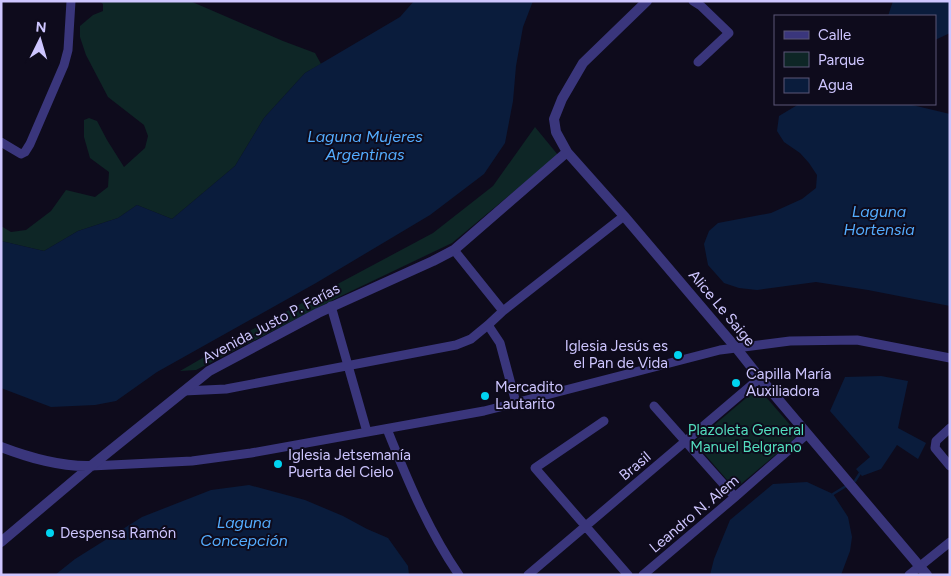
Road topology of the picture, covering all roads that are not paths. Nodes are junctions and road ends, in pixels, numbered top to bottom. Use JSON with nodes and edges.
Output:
{"nodes":[{"id":1,"x":71,"y":1,"type":"edge"},
{"id":2,"x":647,"y":1,"type":"edge"},
{"id":3,"x":693,"y":1,"type":"edge"},
{"id":4,"x":698,"y":62,"type":"dead end"},
{"id":5,"x":1,"y":142,"type":"edge"},
{"id":6,"x":567,"y":152,"type":"junction"},
{"id":7,"x":624,"y":216,"type":"junction"},
{"id":8,"x":454,"y":250,"type":"junction"},
{"id":9,"x":331,"y":306,"type":"junction"},
{"id":10,"x":503,"y":311,"type":"junction"},
{"id":11,"x":488,"y":325,"type":"junction"},
{"id":12,"x":737,"y":349,"type":"junction"},
{"id":13,"x":950,"y":358,"type":"edge"},
{"id":14,"x":347,"y":366,"type":"junction"},
{"id":15,"x":760,"y":378,"type":"junction"},
{"id":16,"x":184,"y":391,"type":"junction"},
{"id":17,"x":516,"y":403,"type":"junction"},
{"id":18,"x":654,"y":406,"type":"dead end"},
{"id":19,"x":604,"y":421,"type":"dead end"},
{"id":20,"x":387,"y":428,"type":"junction"},
{"id":21,"x":950,"y":428,"type":"edge"},
{"id":22,"x":366,"y":432,"type":"junction"},
{"id":23,"x":807,"y":434,"type":"junction"},
{"id":24,"x":686,"y":442,"type":"junction"},
{"id":25,"x":1,"y":448,"type":"edge"},
{"id":26,"x":91,"y":466,"type":"junction"},
{"id":27,"x":950,"y":466,"type":"edge"},
{"id":28,"x":735,"y":498,"type":"junction"},
{"id":29,"x":586,"y":526,"type":"junction"},
{"id":30,"x":1,"y":542,"type":"edge"},
{"id":31,"x":950,"y":542,"type":"edge"},
{"id":32,"x":920,"y":566,"type":"junction"},
{"id":33,"x":459,"y":575,"type":"edge"},
{"id":34,"x":528,"y":575,"type":"edge"},
{"id":35,"x":628,"y":575,"type":"edge"},
{"id":36,"x":642,"y":575,"type":"edge"},
{"id":37,"x":909,"y":575,"type":"edge"},
{"id":38,"x":927,"y":575,"type":"edge"}],
"edges":[{"from":1,"to":5,"type":"street"},
{"from":2,"to":6,"type":"street","name":"Alice Le Saige"},
{"from":3,"to":4,"type":"street"},
{"from":6,"to":7,"type":"street","name":"Alice Le Saige"},
{"from":6,"to":8,"type":"street","name":"Avenida Justo P. Farías"},
{"from":7,"to":10,"type":"street"},
{"from":7,"to":12,"type":"street","name":"Alice Le Saige"},
{"from":8,"to":9,"type":"street","name":"Avenida Justo P. Farías"},
{"from":8,"to":10,"type":"street"},
{"from":9,"to":14,"type":"street"},
{"from":9,"to":16,"type":"street","name":"Avenida Justo P. Farías"},
{"from":10,"to":11,"type":"street"},
{"from":11,"to":14,"type":"street"},
{"from":11,"to":17,"type":"street"},
{"from":12,"to":13,"type":"street"},
{"from":12,"to":15,"type":"street","name":"Alice Le Saige"},
{"from":12,"to":17,"type":"street"},
{"from":14,"to":16,"type":"street"},
{"from":14,"to":22,"type":"street"},
{"from":15,"to":23,"type":"street","name":"Alice Le Saige"},
{"from":15,"to":24,"type":"street","name":"Brasil"},
{"from":16,"to":26,"type":"street","name":"Avenida Justo P. Farías"},
{"from":17,"to":20,"type":"street"},
{"from":18,"to":24,"type":"street"},
{"from":19,"to":29,"type":"street"},
{"from":20,"to":22,"type":"street"},
{"from":20,"to":33,"type":"street"},
{"from":21,"to":27,"type":"street"},
{"from":22,"to":26,"type":"street"},
{"from":23,"to":28,"type":"street","name":"Leandro N. Alem"},
{"from":23,"to":32,"type":"street","name":"Alice Le Saige"},
{"from":24,"to":28,"type":"street"},
{"from":24,"to":29,"type":"street","name":"Brasil"},
{"from":25,"to":26,"type":"street"},
{"from":26,"to":30,"type":"street","name":"Avenida Justo P. Farías"},
{"from":28,"to":36,"type":"street","name":"Leandro N. Alem"},
{"from":29,"to":34,"type":"street","name":"Brasil"},
{"from":29,"to":35,"type":"street"},
{"from":31,"to":32,"type":"street"},
{"from":32,"to":37,"type":"street"},
{"from":32,"to":38,"type":"street","name":"Alice Le Saige"}]}
